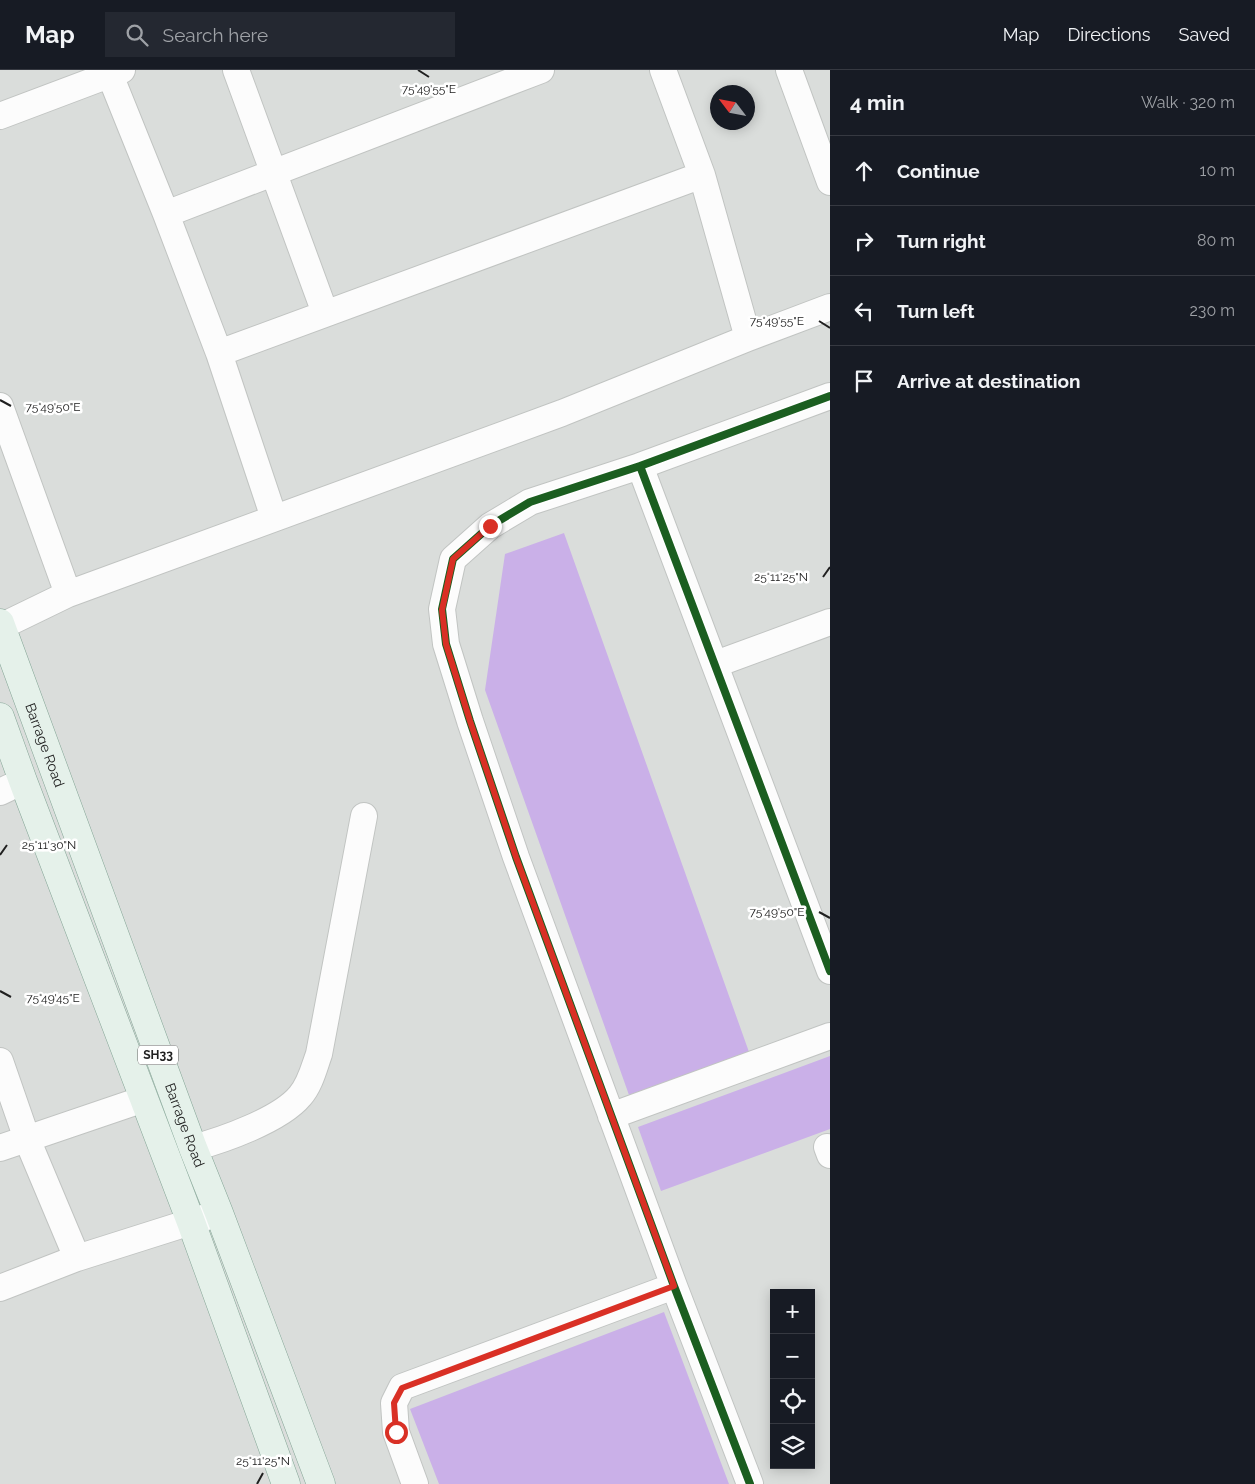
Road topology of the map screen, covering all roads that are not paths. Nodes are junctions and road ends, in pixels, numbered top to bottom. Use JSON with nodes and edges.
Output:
{"nodes":[{"id":1,"x":236,"y":70,"type":"edge"},
{"id":2,"x":541,"y":70,"type":"edge"},
{"id":3,"x":663,"y":70,"type":"edge"},
{"id":4,"x":789,"y":70,"type":"edge"},
{"id":5,"x":113,"y":72,"type":"edge"},
{"id":6,"x":0,"y":116,"type":"edge"},
{"id":7,"x":273,"y":173,"type":"junction"},
{"id":8,"x":702,"y":175,"type":"junction"},
{"id":9,"x":830,"y":182,"type":"edge"},
{"id":10,"x":166,"y":214,"type":"junction"},
{"id":11,"x":830,"y":307,"type":"edge"},
{"id":12,"x":325,"y":313,"type":"junction"},
{"id":13,"x":748,"y":338,"type":"junction"},
{"id":14,"x":219,"y":353,"type":"junction"},
{"id":15,"x":830,"y":396,"type":"edge"},
{"id":16,"x":0,"y":406,"type":"edge"},
{"id":17,"x":640,"y":466,"type":"junction"},
{"id":18,"x":274,"y":518,"type":"junction"},
{"id":19,"x":68,"y":594,"type":"junction"},
{"id":20,"x":830,"y":622,"type":"edge"},
{"id":21,"x":0,"y":625,"type":"edge"},
{"id":22,"x":716,"y":664,"type":"junction"},
{"id":23,"x":0,"y":717,"type":"edge"},
{"id":24,"x":11,"y":786,"type":"edge"},
{"id":25,"x":364,"y":816,"type":"dead end"},
{"id":26,"x":830,"y":971,"type":"edge"},
{"id":27,"x":830,"y":1036,"type":"edge"},
{"id":28,"x":0,"y":1061,"type":"edge"},
{"id":29,"x":144,"y":1099,"type":"junction"},
{"id":30,"x":611,"y":1116,"type":"junction"},
{"id":31,"x":27,"y":1139,"type":"junction"},
{"id":32,"x":0,"y":1148,"type":"edge"},
{"id":33,"x":193,"y":1148,"type":"junction"},
{"id":34,"x":219,"y":1213,"type":"junction"},
{"id":35,"x":191,"y":1222,"type":"junction"},
{"id":36,"x":77,"y":1258,"type":"junction"},
{"id":37,"x":674,"y":1286,"type":"junction"},
{"id":38,"x":0,"y":1288,"type":"edge"},
{"id":39,"x":286,"y":1484,"type":"edge"},
{"id":40,"x":321,"y":1484,"type":"edge"},
{"id":41,"x":416,"y":1484,"type":"edge"},
{"id":42,"x":750,"y":1484,"type":"edge"}],
"edges":[{"from":1,"to":7,"type":"street"},
{"from":2,"to":7,"type":"street"},
{"from":3,"to":8,"type":"street"},
{"from":4,"to":9,"type":"street"},
{"from":5,"to":6,"type":"street"},
{"from":5,"to":10,"type":"street"},
{"from":7,"to":10,"type":"street"},
{"from":7,"to":12,"type":"street"},
{"from":8,"to":12,"type":"street"},
{"from":8,"to":13,"type":"street"},
{"from":10,"to":14,"type":"street"},
{"from":11,"to":13,"type":"street"},
{"from":12,"to":14,"type":"street"},
{"from":13,"to":18,"type":"street"},
{"from":14,"to":18,"type":"street"},
{"from":15,"to":17,"type":"street"},
{"from":16,"to":19,"type":"street"},
{"from":17,"to":22,"type":"street"},
{"from":17,"to":30,"type":"street"},
{"from":18,"to":19,"type":"street"},
{"from":19,"to":21,"type":"street"},
{"from":20,"to":22,"type":"street"},
{"from":21,"to":33,"type":"main road","name":"Barrage Road","number":"SH33"},
{"from":22,"to":26,"type":"street"},
{"from":23,"to":24,"type":"main road","number":"SH33"},
{"from":24,"to":29,"type":"main road","number":"SH33"},
{"from":25,"to":33,"type":"street"},
{"from":27,"to":30,"type":"street"},
{"from":28,"to":31,"type":"street"},
{"from":29,"to":31,"type":"street"},
{"from":29,"to":35,"type":"main road","number":"SH33"},
{"from":30,"to":37,"type":"street"},
{"from":31,"to":32,"type":"street"},
{"from":31,"to":36,"type":"street"},
{"from":33,"to":34,"type":"main road","name":"Barrage Road","number":"SH33"},
{"from":34,"to":35,"type":"street"},
{"from":34,"to":40,"type":"main road","name":"Barrage Road","number":"SH33"},
{"from":35,"to":36,"type":"street"},
{"from":35,"to":39,"type":"main road","number":"SH33"},
{"from":36,"to":38,"type":"street"},
{"from":37,"to":41,"type":"street"},
{"from":37,"to":42,"type":"street"}]}
